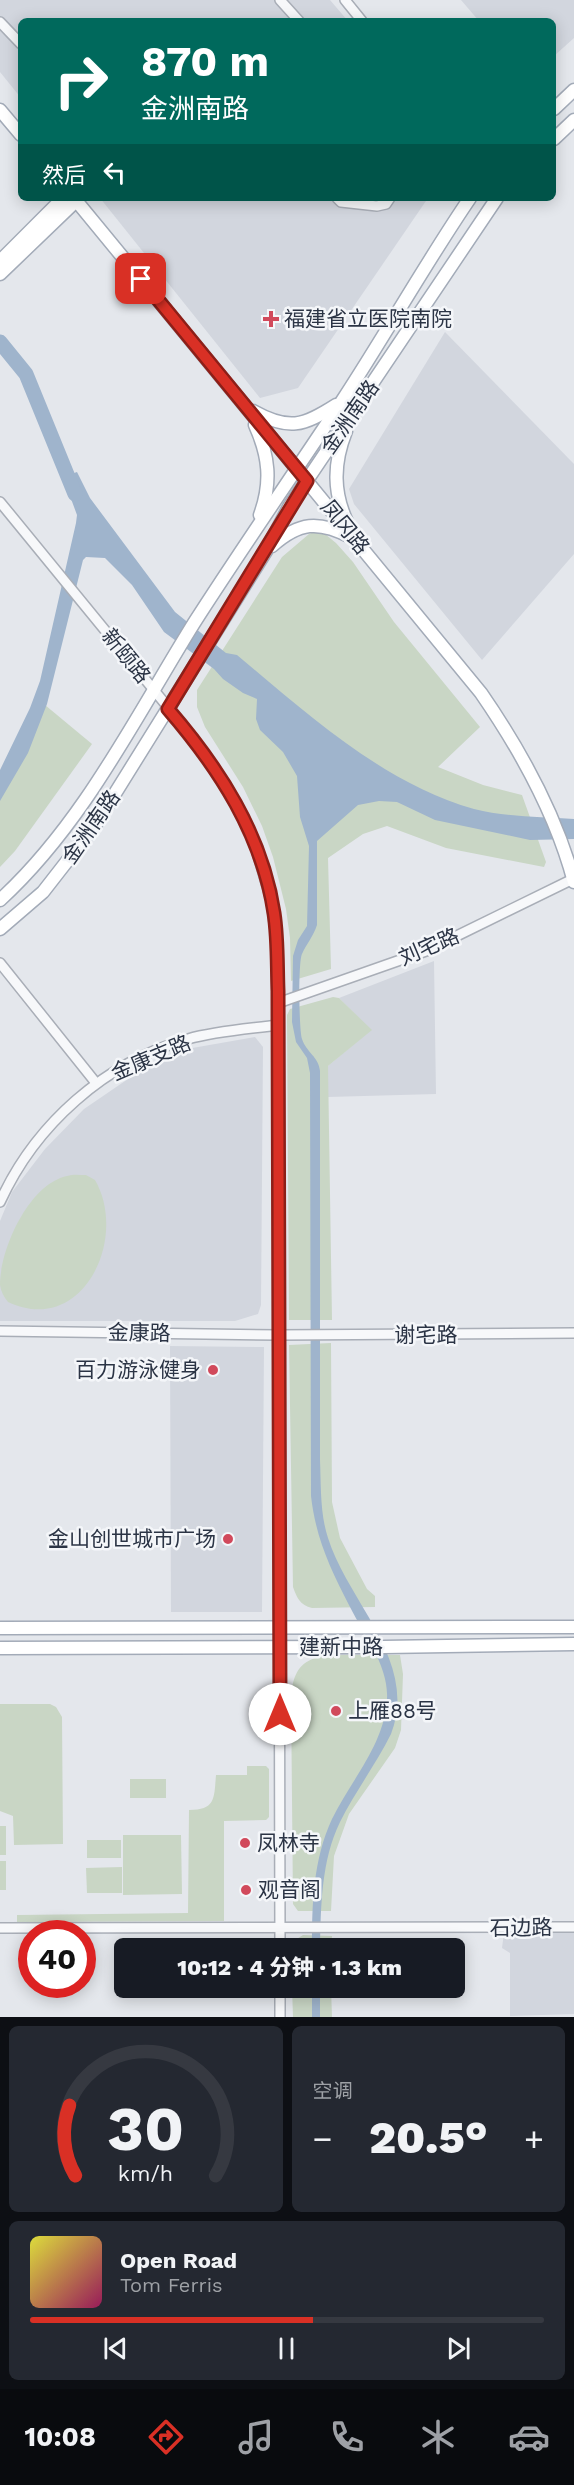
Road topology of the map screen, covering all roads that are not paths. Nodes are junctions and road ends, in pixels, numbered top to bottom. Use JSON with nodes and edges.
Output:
{"nodes":[{"id":1,"x":280,"y":0,"type":"edge"},
{"id":2,"x":345,"y":0,"type":"edge"},
{"id":3,"x":296,"y":18,"type":"edge"},
{"id":4,"x":360,"y":18,"type":"edge"},
{"id":5,"x":0,"y":22,"type":"edge"},
{"id":6,"x":18,"y":41,"type":"edge"},
{"id":7,"x":574,"y":90,"type":"edge"},
{"id":8,"x":556,"y":107,"type":"edge"},
{"id":9,"x":0,"y":110,"type":"edge"},
{"id":10,"x":574,"y":120,"type":"edge"},
{"id":11,"x":18,"y":131,"type":"edge"},
{"id":12,"x":556,"y":137,"type":"edge"},
{"id":13,"x":60,"y":201,"type":"edge"},
{"id":14,"x":73,"y":201,"type":"edge"},
{"id":15,"x":77,"y":201,"type":"edge"},
{"id":16,"x":340,"y":201,"type":"edge"},
{"id":17,"x":388,"y":201,"type":"edge"},
{"id":18,"x":468,"y":201,"type":"edge"},
{"id":19,"x":495,"y":201,"type":"edge"},
{"id":20,"x":0,"y":261,"type":"edge"},
{"id":21,"x":0,"y":274,"type":"edge"},
{"id":22,"x":342,"y":401,"type":"junction"},
{"id":23,"x":247,"y":407,"type":"junction"},
{"id":24,"x":353,"y":414,"type":"junction"},
{"id":25,"x":297,"y":469,"type":"junction"},
{"id":26,"x":307,"y":481,"type":"junction"},
{"id":27,"x":0,"y":502,"type":"edge"},
{"id":28,"x":252,"y":533,"type":"junction"},
{"id":29,"x":354,"y":539,"type":"junction"},
{"id":30,"x":266,"y":551,"type":"junction"},
{"id":31,"x":153,"y":690,"type":"junction"},
{"id":32,"x":168,"y":709,"type":"junction"},
{"id":33,"x":574,"y":880,"type":"edge"},
{"id":34,"x":0,"y":900,"type":"edge"},
{"id":35,"x":0,"y":929,"type":"edge"},
{"id":36,"x":0,"y":963,"type":"edge"},
{"id":37,"x":278,"y":1003,"type":"junction"},
{"id":38,"x":278,"y":1024,"type":"junction"},
{"id":39,"x":96,"y":1083,"type":"junction"},
{"id":40,"x":0,"y":1202,"type":"edge"},
{"id":41,"x":0,"y":1331,"type":"edge"},
{"id":42,"x":574,"y":1333,"type":"edge"},
{"id":43,"x":278,"y":1335,"type":"junction"},
{"id":44,"x":280,"y":1627,"type":"junction"},
{"id":45,"x":574,"y":1627,"type":"edge"},
{"id":46,"x":0,"y":1628,"type":"edge"},
{"id":47,"x":574,"y":1644,"type":"edge"},
{"id":48,"x":0,"y":1648,"type":"edge"},
{"id":49,"x":280,"y":1648,"type":"junction"},
{"id":50,"x":280,"y":1927,"type":"junction"},
{"id":51,"x":574,"y":1927,"type":"edge"},
{"id":52,"x":0,"y":1928,"type":"edge"},
{"id":53,"x":280,"y":1938,"type":"edge"},
{"id":54,"x":280,"y":1998,"type":"edge"},
{"id":55,"x":280,"y":2017,"type":"edge"}],
"edges":[{"from":1,"to":3,"type":"street"},
{"from":2,"to":4,"type":"street"},
{"from":5,"to":6,"type":"street"},
{"from":7,"to":8,"type":"main road"},
{"from":9,"to":11,"type":"main road"},
{"from":10,"to":12,"type":"main road"},
{"from":13,"to":20,"type":"main road"},
{"from":14,"to":21,"type":"main road"},
{"from":15,"to":23,"type":"main road","name":"凤冈路"},
{"from":16,"to":17,"type":"street"},
{"from":18,"to":22,"type":"main road","name":"金洲南路"},
{"from":19,"to":24,"type":"main road","name":"金洲南路"},
{"from":22,"to":23,"type":"main road"},
{"from":22,"to":25,"type":"main road","name":"金洲南路"},
{"from":23,"to":25,"type":"main road","name":"凤冈路"},
{"from":23,"to":28,"type":"main road"},
{"from":24,"to":26,"type":"main road","name":"金洲南路"},
{"from":24,"to":29,"type":"main road"},
{"from":25,"to":26,"type":"main road","name":"凤冈路"},
{"from":25,"to":28,"type":"main road","name":"金洲南路"},
{"from":26,"to":29,"type":"main road","name":"凤冈路"},
{"from":26,"to":30,"type":"main road","name":"金洲南路"},
{"from":27,"to":31,"type":"street","name":"新颐路"},
{"from":28,"to":31,"type":"main road","name":"金洲南路"},
{"from":29,"to":30,"type":"main road"},
{"from":29,"to":33,"type":"main road","name":"凤冈路"},
{"from":30,"to":32,"type":"main road","name":"金洲南路"},
{"from":31,"to":32,"type":"street","name":"新颐路"},
{"from":31,"to":34,"type":"main road","name":"金洲南路"},
{"from":32,"to":35,"type":"main road","name":"金洲南路"},
{"from":32,"to":37,"type":"street","name":"新颐路"},
{"from":33,"to":37,"type":"street","name":"刘宅路"},
{"from":36,"to":39,"type":"street","name":"金康支路"},
{"from":37,"to":38,"type":"street","name":"新颐路"},
{"from":38,"to":39,"type":"street","name":"金康支路"},
{"from":38,"to":43,"type":"street","name":"新颐路"},
{"from":39,"to":40,"type":"street","name":"金康支路"},
{"from":41,"to":43,"type":"street","name":"金康路"},
{"from":42,"to":43,"type":"street","name":"谢宅路"},
{"from":43,"to":44,"type":"street","name":"新颐路"},
{"from":44,"to":45,"type":"main road","name":"建新中路"},
{"from":44,"to":46,"type":"main road","name":"建新中路"},
{"from":44,"to":49,"type":"street","name":"新颐路"},
{"from":47,"to":49,"type":"main road","name":"建新中路"},
{"from":48,"to":49,"type":"main road","name":"建新中路"},
{"from":49,"to":50,"type":"street","name":"新颐路"},
{"from":50,"to":51,"type":"street","name":"石边路"},
{"from":50,"to":52,"type":"street","name":"石边路"},
{"from":50,"to":53,"type":"street","name":"新颐路"},
{"from":54,"to":55,"type":"street"}]}
